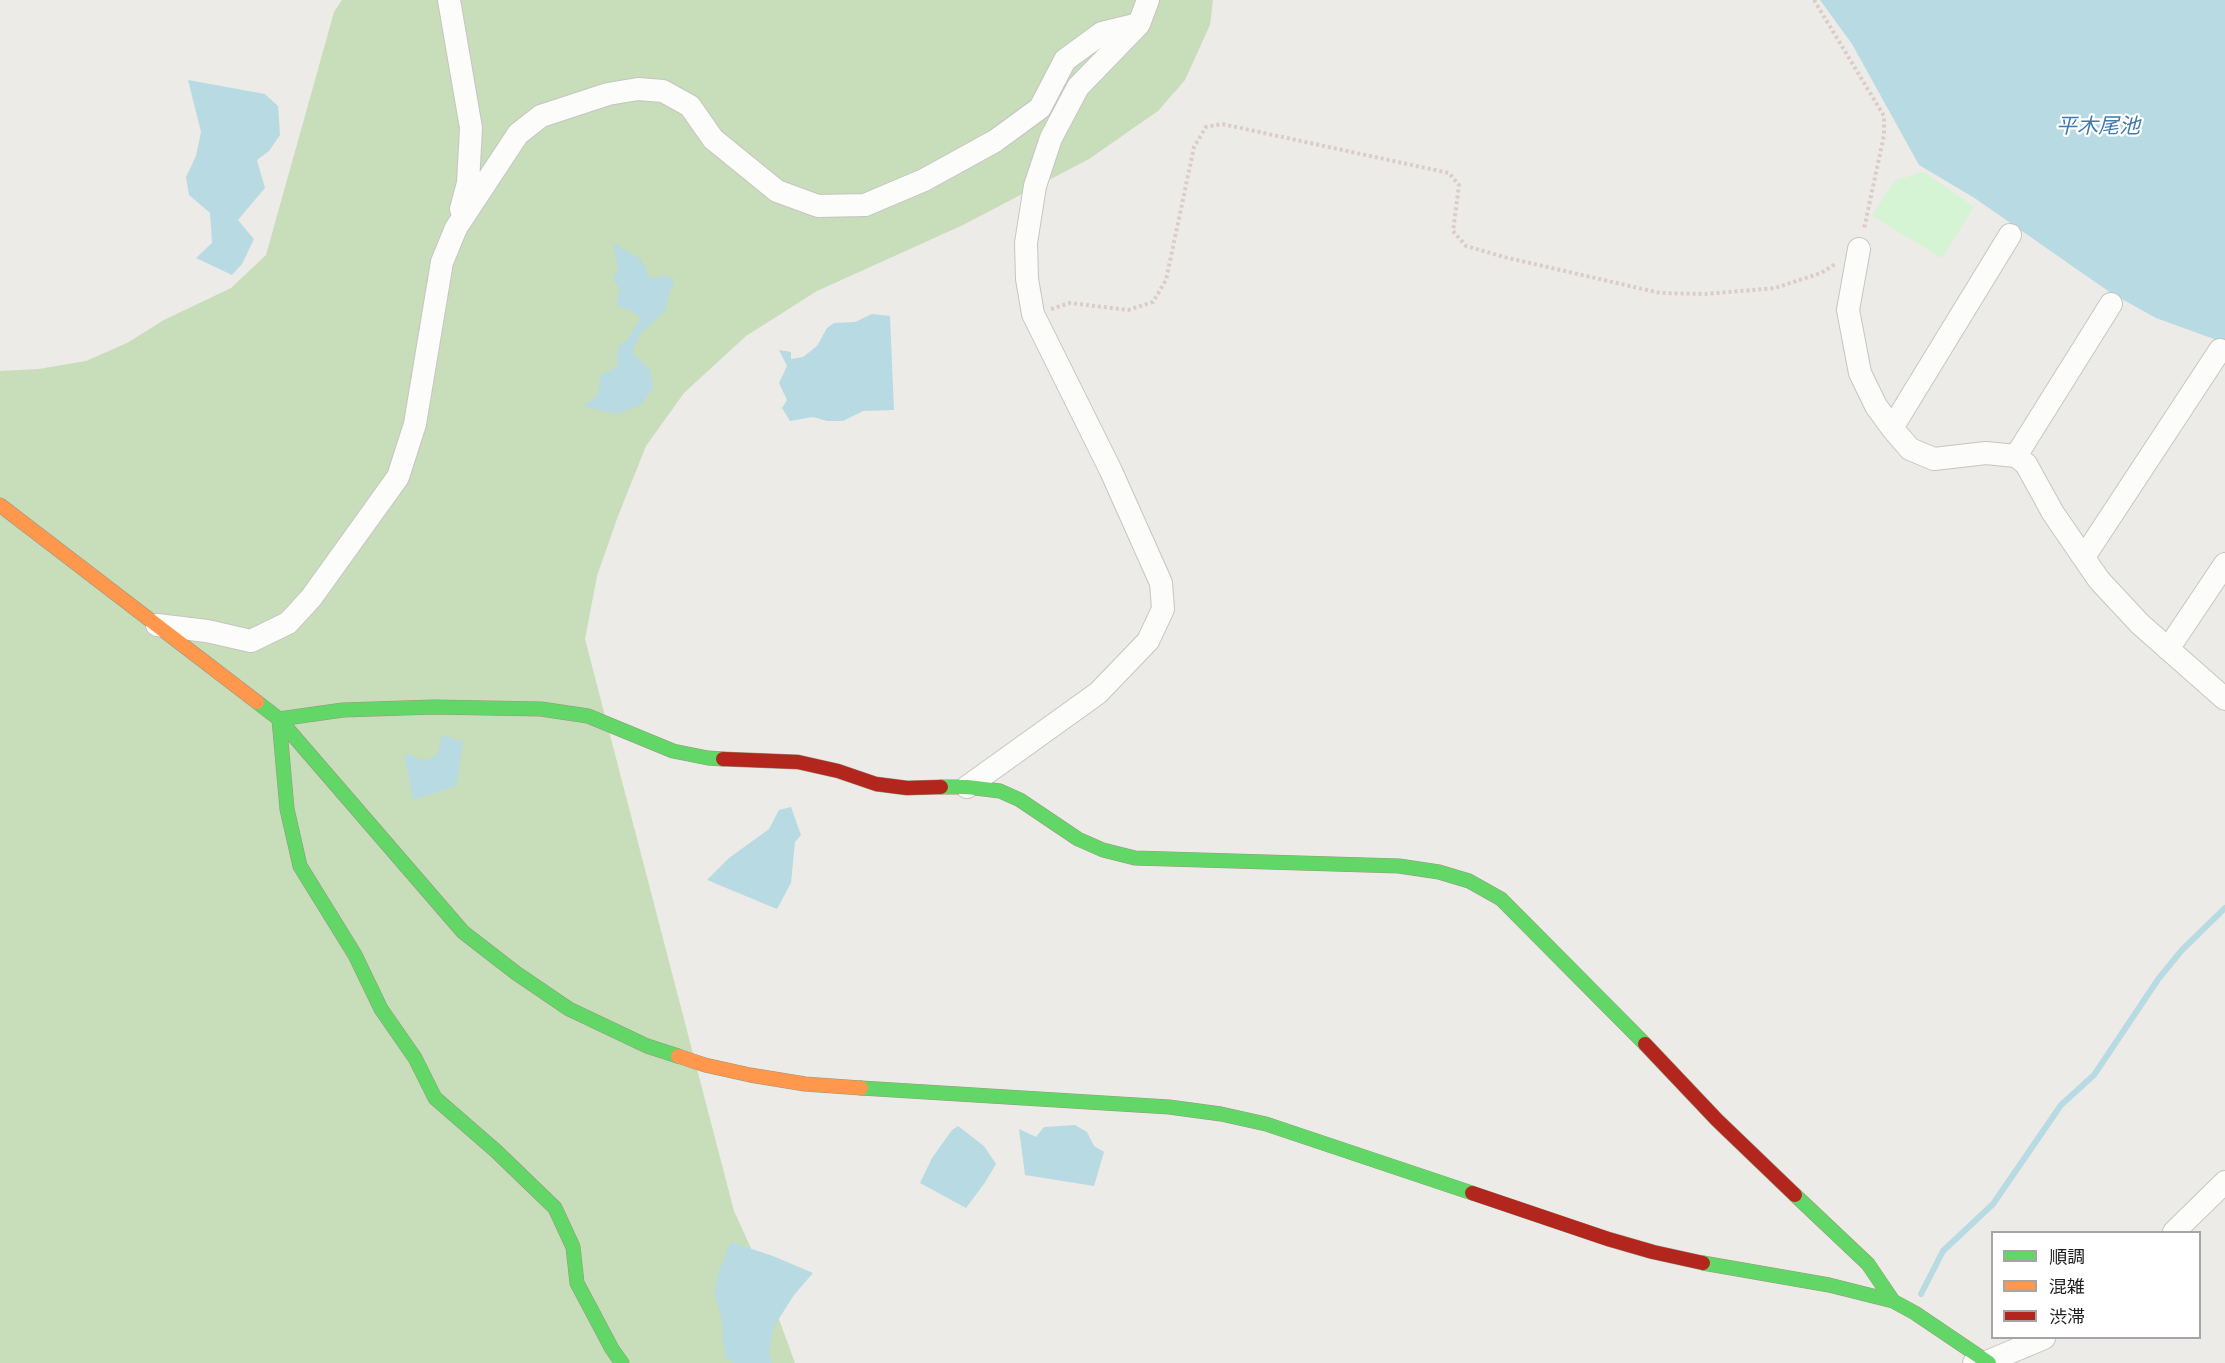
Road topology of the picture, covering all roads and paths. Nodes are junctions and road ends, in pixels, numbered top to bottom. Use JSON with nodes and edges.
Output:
{"nodes":[{"id":1,"x":449,"y":0,"type":"edge"},
{"id":2,"x":1148,"y":0,"type":"edge"},
{"id":3,"x":1814,"y":0,"type":"edge"},
{"id":4,"x":1139,"y":24,"type":"junction"},
{"id":5,"x":456,"y":228,"type":"junction"},
{"id":6,"x":2010,"y":235,"type":"dead end"},
{"id":7,"x":1859,"y":249,"type":"junction"},
{"id":8,"x":2110,"y":304,"type":"dead end"},
{"id":9,"x":1033,"y":314,"type":"junction"},
{"id":10,"x":2220,"y":350,"type":"dead end"},
{"id":11,"x":1892,"y":428,"type":"junction"},
{"id":12,"x":2016,"y":456,"type":"junction"},
{"id":13,"x":0,"y":505,"type":"edge"},
{"id":14,"x":2084,"y":557,"type":"junction"},
{"id":15,"x":2225,"y":564,"type":"edge"},
{"id":16,"x":155,"y":625,"type":"junction"},
{"id":17,"x":2168,"y":649,"type":"junction"},
{"id":18,"x":2225,"y":699,"type":"edge"},
{"id":19,"x":279,"y":719,"type":"junction"},
{"id":20,"x":967,"y":787,"type":"junction"},
{"id":21,"x":2225,"y":1182,"type":"edge"},
{"id":22,"x":2176,"y":1231,"type":"edge"},
{"id":23,"x":1893,"y":1301,"type":"junction"},
{"id":24,"x":2042,"y":1339,"type":"edge"},
{"id":25,"x":622,"y":1363,"type":"edge"},
{"id":26,"x":1983,"y":1363,"type":"edge"}],
"edges":[{"from":1,"to":5,"type":"street"},
{"from":2,"to":4,"type":"street"},
{"from":3,"to":7,"type":"path"},
{"from":4,"to":5,"type":"street"},
{"from":4,"to":9,"type":"street"},
{"from":5,"to":16,"type":"street"},
{"from":6,"to":11,"type":"street"},
{"from":7,"to":9,"type":"path"},
{"from":7,"to":11,"type":"street"},
{"from":8,"to":12,"type":"street"},
{"from":9,"to":20,"type":"street"},
{"from":10,"to":14,"type":"street"},
{"from":11,"to":12,"type":"street"},
{"from":12,"to":14,"type":"street"},
{"from":13,"to":16,"type":"street"},
{"from":14,"to":17,"type":"street"},
{"from":15,"to":17,"type":"street"},
{"from":16,"to":19,"type":"street"},
{"from":17,"to":18,"type":"street"},
{"from":19,"to":20,"type":"street"},
{"from":19,"to":23,"type":"street"},
{"from":19,"to":25,"type":"street"},
{"from":20,"to":23,"type":"street"},
{"from":21,"to":22,"type":"street"},
{"from":23,"to":26,"type":"street"},
{"from":24,"to":26,"type":"street"}]}
